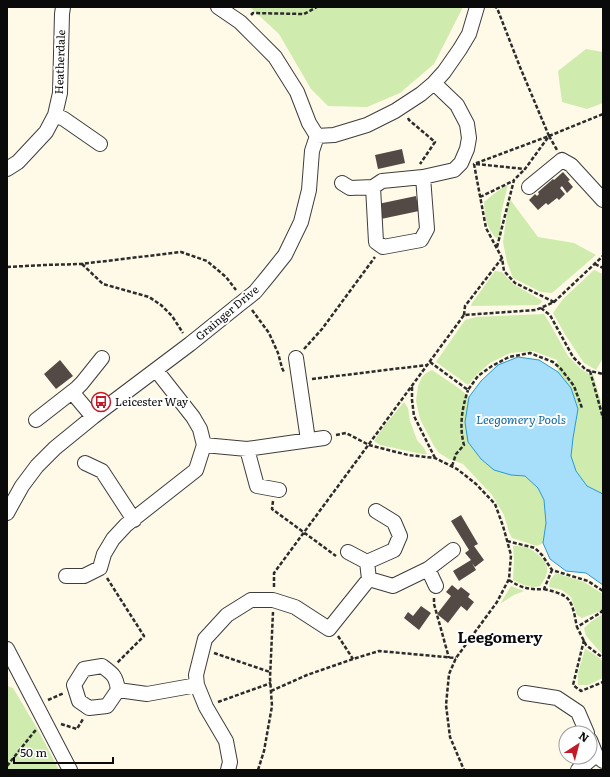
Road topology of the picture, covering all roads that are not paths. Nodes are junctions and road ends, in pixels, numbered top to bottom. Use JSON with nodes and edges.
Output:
{"nodes":[{"id":1,"x":63,"y":7,"type":"edge"},
{"id":2,"x":218,"y":7,"type":"edge"},
{"id":3,"x":477,"y":7,"type":"edge"},
{"id":4,"x":434,"y":83,"type":"junction"},
{"id":5,"x":55,"y":115,"type":"junction"},
{"id":6,"x":318,"y":136,"type":"junction"},
{"id":7,"x":100,"y":144,"type":"dead end"},
{"id":8,"x":7,"y":169,"type":"edge"},
{"id":9,"x":420,"y":177,"type":"junction"},
{"id":10,"x":342,"y":183,"type":"dead end"},
{"id":11,"x":529,"y":186,"type":"dead end"},
{"id":12,"x":372,"y":187,"type":"junction"},
{"id":13,"x":603,"y":200,"type":"edge"},
{"id":14,"x":102,"y":358,"type":"dead end"},
{"id":15,"x":296,"y":358,"type":"road end"},
{"id":16,"x":156,"y":370,"type":"junction"},
{"id":17,"x":72,"y":392,"type":"junction"},
{"id":18,"x":93,"y":416,"type":"junction"},
{"id":19,"x":36,"y":420,"type":"dead end"},
{"id":20,"x":324,"y":438,"type":"road end"},
{"id":21,"x":308,"y":440,"type":"junction"},
{"id":22,"x":204,"y":445,"type":"junction"},
{"id":23,"x":247,"y":449,"type":"junction"},
{"id":24,"x":85,"y":462,"type":"dead end"},
{"id":25,"x":277,"y":489,"type":"road end"},
{"id":26,"x":376,"y":511,"type":"dead end"},
{"id":27,"x":7,"y":513,"type":"edge"},
{"id":28,"x":130,"y":522,"type":"junction"},
{"id":29,"x":453,"y":550,"type":"dead end"},
{"id":30,"x":348,"y":552,"type":"road end"},
{"id":31,"x":367,"y":562,"type":"junction"},
{"id":32,"x":428,"y":569,"type":"junction"},
{"id":33,"x":66,"y":576,"type":"dead end"},
{"id":34,"x":369,"y":579,"type":"junction"},
{"id":35,"x":436,"y":586,"type":"road end"},
{"id":36,"x":7,"y":649,"type":"edge"},
{"id":37,"x":11,"y":668,"type":"edge"},
{"id":38,"x":197,"y":685,"type":"junction"},
{"id":39,"x":118,"y":690,"type":"junction"},
{"id":40,"x":525,"y":693,"type":"dead end"},
{"id":41,"x":584,"y":725,"type":"edge"},
{"id":42,"x":600,"y":758,"type":"edge"},
{"id":43,"x":70,"y":770,"type":"edge"},
{"id":44,"x":228,"y":770,"type":"edge"},
{"id":45,"x":578,"y":770,"type":"edge"}],
"edges":[{"from":1,"to":5,"type":"street","name":"Heatherdale"},
{"from":2,"to":6,"type":"street"},
{"from":3,"to":4,"type":"street"},
{"from":4,"to":6,"type":"street"},
{"from":4,"to":9,"type":"street"},
{"from":5,"to":7,"type":"street"},
{"from":5,"to":8,"type":"street","name":"Heatherdale"},
{"from":6,"to":16,"type":"street","name":"Grainger Drive","bridge":true},
{"from":9,"to":12,"type":"street"},
{"from":9,"to":12,"type":"street"},
{"from":10,"to":12,"type":"street"},
{"from":11,"to":13,"type":"street"},
{"from":14,"to":17,"type":"street"},
{"from":15,"to":21,"type":"street"},
{"from":16,"to":18,"type":"street","name":"Grainger Drive"},
{"from":16,"to":22,"type":"street"},
{"from":17,"to":18,"type":"street"},
{"from":17,"to":19,"type":"street"},
{"from":18,"to":27,"type":"street","name":"Grainger Drive"},
{"from":20,"to":21,"type":"street"},
{"from":21,"to":23,"type":"street"},
{"from":22,"to":23,"type":"street"},
{"from":22,"to":28,"type":"street"},
{"from":23,"to":25,"type":"street"},
{"from":24,"to":28,"type":"street"},
{"from":26,"to":31,"type":"street"},
{"from":28,"to":33,"type":"street"},
{"from":29,"to":32,"type":"street"},
{"from":30,"to":31,"type":"street"},
{"from":31,"to":34,"type":"street"},
{"from":32,"to":34,"type":"street"},
{"from":32,"to":35,"type":"street"},
{"from":34,"to":38,"type":"street"},
{"from":36,"to":37,"type":"street"},
{"from":37,"to":43,"type":"street"},
{"from":38,"to":39,"type":"street"},
{"from":38,"to":44,"type":"street"},
{"from":39,"to":39,"type":"street"},
{"from":40,"to":41,"type":"street"},
{"from":42,"to":45,"type":"street"}]}
